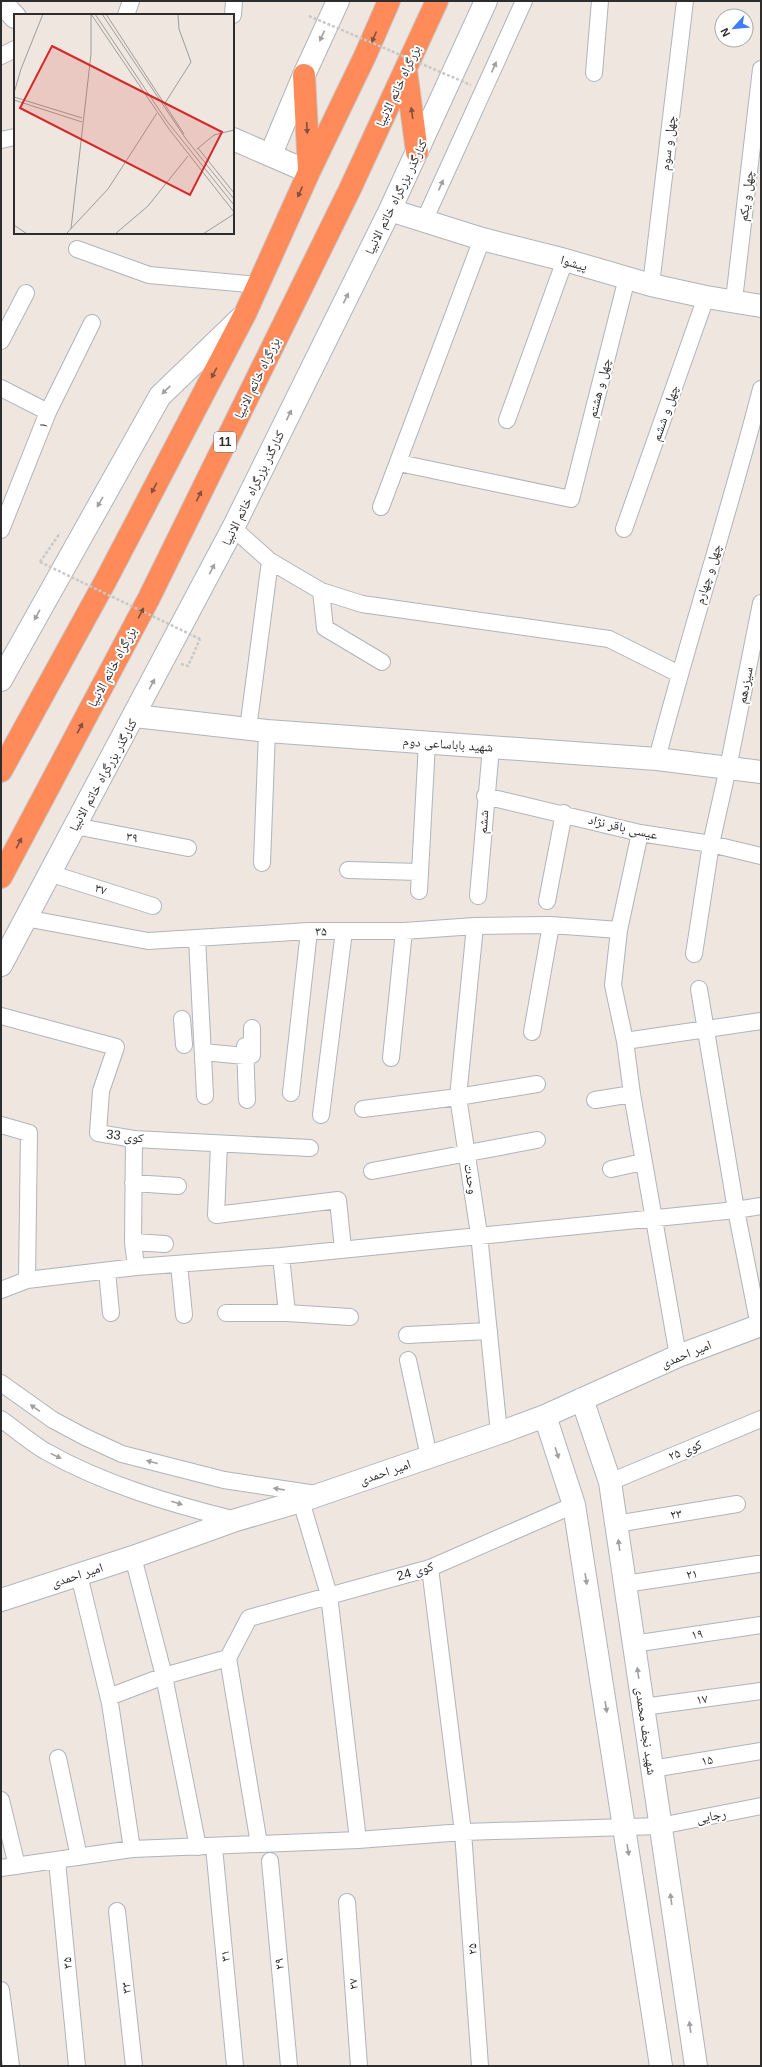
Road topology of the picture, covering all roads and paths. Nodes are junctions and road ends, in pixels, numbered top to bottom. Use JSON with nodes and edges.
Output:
{"nodes":[{"id":1,"x":131,"y":1,"type":"edge"},
{"id":2,"x":234,"y":1,"type":"edge"},
{"id":3,"x":338,"y":1,"type":"edge"},
{"id":4,"x":389,"y":1,"type":"edge"},
{"id":5,"x":437,"y":1,"type":"edge"},
{"id":6,"x":486,"y":1,"type":"edge"},
{"id":7,"x":524,"y":1,"type":"edge"},
{"id":8,"x":600,"y":1,"type":"edge"},
{"id":9,"x":685,"y":1,"type":"edge"},
{"id":10,"x":1,"y":2,"type":"edge"},
{"id":11,"x":126,"y":14,"type":"edge"},
{"id":12,"x":233,"y":14,"type":"edge"},
{"id":13,"x":14,"y":16,"type":"edge"},
{"id":14,"x":309,"y":16,"type":"dead end"},
{"id":15,"x":14,"y":49,"type":"edge"},
{"id":16,"x":1,"y":56,"type":"edge"},
{"id":17,"x":761,"y":68,"type":"edge"},
{"id":18,"x":406,"y":70,"type":"junction"},
{"id":19,"x":594,"y":73,"type":"dead end"},
{"id":20,"x":304,"y":75,"type":"junction"},
{"id":21,"x":471,"y":85,"type":"dead end"},
{"id":22,"x":14,"y":137,"type":"edge"},
{"id":23,"x":234,"y":139,"type":"edge"},
{"id":24,"x":1,"y":140,"type":"edge"},
{"id":25,"x":418,"y":152,"type":"junction"},
{"id":26,"x":271,"y":154,"type":"junction"},
{"id":27,"x":309,"y":172,"type":"junction"},
{"id":28,"x":390,"y":210,"type":"junction"},
{"id":29,"x":424,"y":221,"type":"junction"},
{"id":30,"x":482,"y":239,"type":"junction"},
{"id":31,"x":77,"y":249,"type":"dead end"},
{"id":32,"x":565,"y":260,"type":"junction"},
{"id":33,"x":627,"y":278,"type":"junction"},
{"id":34,"x":258,"y":285,"type":"junction"},
{"id":35,"x":651,"y":285,"type":"junction"},
{"id":36,"x":26,"y":293,"type":"dead end"},
{"id":37,"x":706,"y":297,"type":"junction"},
{"id":38,"x":734,"y":300,"type":"junction"},
{"id":39,"x":761,"y":306,"type":"edge"},
{"id":40,"x":245,"y":314,"type":"junction"},
{"id":41,"x":92,"y":323,"type":"dead end"},
{"id":42,"x":1,"y":341,"type":"edge"},
{"id":43,"x":1,"y":388,"type":"edge"},
{"id":44,"x":761,"y":389,"type":"edge"},
{"id":45,"x":48,"y":412,"type":"junction"},
{"id":46,"x":508,"y":420,"type":"dead end"},
{"id":47,"x":399,"y":463,"type":"junction"},
{"id":48,"x":381,"y":507,"type":"dead end"},
{"id":49,"x":2,"y":526,"type":"edge"},
{"id":50,"x":233,"y":528,"type":"junction"},
{"id":51,"x":624,"y":529,"type":"dead end"},
{"id":52,"x":62,"y":531,"type":"dead end"},
{"id":53,"x":270,"y":561,"type":"junction"},
{"id":54,"x":321,"y":591,"type":"junction"},
{"id":55,"x":761,"y":603,"type":"edge"},
{"id":56,"x":382,"y":662,"type":"dead end"},
{"id":57,"x":188,"y":666,"type":"dead end"},
{"id":58,"x":679,"y":674,"type":"junction"},
{"id":59,"x":1,"y":680,"type":"edge"},
{"id":60,"x":135,"y":716,"type":"junction"},
{"id":61,"x":258,"y":730,"type":"junction"},
{"id":62,"x":427,"y":743,"type":"junction"},
{"id":63,"x":491,"y":747,"type":"junction"},
{"id":64,"x":658,"y":759,"type":"junction"},
{"id":65,"x":728,"y":768,"type":"junction"},
{"id":66,"x":1,"y":771,"type":"edge"},
{"id":67,"x":761,"y":772,"type":"edge"},
{"id":68,"x":485,"y":796,"type":"junction"},
{"id":69,"x":564,"y":813,"type":"junction"},
{"id":70,"x":75,"y":826,"type":"junction"},
{"id":71,"x":640,"y":833,"type":"junction"},
{"id":72,"x":710,"y":844,"type":"junction"},
{"id":73,"x":188,"y":848,"type":"dead end"},
{"id":74,"x":761,"y":856,"type":"edge"},
{"id":75,"x":262,"y":863,"type":"dead end"},
{"id":76,"x":348,"y":870,"type":"dead end"},
{"id":77,"x":420,"y":872,"type":"junction"},
{"id":78,"x":49,"y":873,"type":"junction"},
{"id":79,"x":1,"y":877,"type":"edge"},
{"id":80,"x":419,"y":892,"type":"dead end"},
{"id":81,"x":478,"y":896,"type":"dead end"},
{"id":82,"x":547,"y":901,"type":"dead end"},
{"id":83,"x":153,"y":906,"type":"dead end"},
{"id":84,"x":30,"y":909,"type":"junction"},
{"id":85,"x":551,"y":925,"type":"junction"},
{"id":86,"x":475,"y":926,"type":"junction"},
{"id":87,"x":619,"y":930,"type":"junction"},
{"id":88,"x":309,"y":931,"type":"junction"},
{"id":89,"x":404,"y":931,"type":"junction"},
{"id":90,"x":344,"y":932,"type":"junction"},
{"id":91,"x":197,"y":938,"type":"junction"},
{"id":92,"x":1,"y":942,"type":"edge"},
{"id":93,"x":694,"y":954,"type":"dead end"},
{"id":94,"x":1,"y":965,"type":"edge"},
{"id":95,"x":699,"y":990,"type":"dead end"},
{"id":96,"x":1,"y":1016,"type":"edge"},
{"id":97,"x":182,"y":1019,"type":"dead end"},
{"id":98,"x":761,"y":1021,"type":"edge"},
{"id":99,"x":252,"y":1028,"type":"dead end"},
{"id":100,"x":706,"y":1029,"type":"junction"},
{"id":101,"x":532,"y":1032,"type":"dead end"},
{"id":102,"x":625,"y":1041,"type":"junction"},
{"id":103,"x":202,"y":1048,"type":"junction"},
{"id":104,"x":245,"y":1051,"type":"junction"},
{"id":105,"x":391,"y":1058,"type":"dead end"},
{"id":106,"x":536,"y":1084,"type":"dead end"},
{"id":107,"x":291,"y":1093,"type":"dead end"},
{"id":108,"x":632,"y":1094,"type":"junction"},
{"id":109,"x":205,"y":1096,"type":"dead end"},
{"id":110,"x":458,"y":1097,"type":"junction"},
{"id":111,"x":247,"y":1100,"type":"dead end"},
{"id":112,"x":595,"y":1100,"type":"dead end"},
{"id":113,"x":363,"y":1109,"type":"dead end"},
{"id":114,"x":321,"y":1115,"type":"dead end"},
{"id":115,"x":1,"y":1125,"type":"edge"},
{"id":116,"x":134,"y":1139,"type":"junction"},
{"id":117,"x":537,"y":1140,"type":"dead end"},
{"id":118,"x":219,"y":1144,"type":"junction"},
{"id":119,"x":310,"y":1148,"type":"dead end"},
{"id":120,"x":467,"y":1152,"type":"junction"},
{"id":121,"x":643,"y":1162,"type":"junction"},
{"id":122,"x":611,"y":1169,"type":"dead end"},
{"id":123,"x":372,"y":1171,"type":"dead end"},
{"id":124,"x":133,"y":1183,"type":"junction"},
{"id":125,"x":178,"y":1186,"type":"dead end"},
{"id":126,"x":761,"y":1206,"type":"edge"},
{"id":127,"x":736,"y":1210,"type":"junction"},
{"id":128,"x":654,"y":1218,"type":"junction"},
{"id":129,"x":480,"y":1234,"type":"junction"},
{"id":130,"x":133,"y":1242,"type":"junction"},
{"id":131,"x":165,"y":1244,"type":"dead end"},
{"id":132,"x":343,"y":1249,"type":"junction"},
{"id":133,"x":281,"y":1256,"type":"junction"},
{"id":134,"x":179,"y":1264,"type":"junction"},
{"id":135,"x":136,"y":1267,"type":"junction"},
{"id":136,"x":108,"y":1271,"type":"junction"},
{"id":137,"x":27,"y":1280,"type":"junction"},
{"id":138,"x":1,"y":1290,"type":"edge"},
{"id":139,"x":111,"y":1313,"type":"dead end"},
{"id":140,"x":226,"y":1313,"type":"dead end"},
{"id":141,"x":287,"y":1313,"type":"junction"},
{"id":142,"x":184,"y":1315,"type":"dead end"},
{"id":143,"x":350,"y":1317,"type":"dead end"},
{"id":144,"x":760,"y":1326,"type":"edge"},
{"id":145,"x":489,"y":1331,"type":"junction"},
{"id":146,"x":407,"y":1335,"type":"dead end"},
{"id":147,"x":678,"y":1356,"type":"junction"},
{"id":148,"x":408,"y":1360,"type":"dead end"},
{"id":149,"x":1,"y":1383,"type":"edge"},
{"id":150,"x":582,"y":1398,"type":"junction"},
{"id":151,"x":545,"y":1416,"type":"junction"},
{"id":152,"x":1,"y":1419,"type":"edge"},
{"id":153,"x":761,"y":1419,"type":"edge"},
{"id":154,"x":499,"y":1433,"type":"junction"},
{"id":155,"x":429,"y":1457,"type":"junction"},
{"id":156,"x":610,"y":1482,"type":"junction"},
{"id":157,"x":309,"y":1498,"type":"junction"},
{"id":158,"x":737,"y":1504,"type":"dead end"},
{"id":159,"x":574,"y":1505,"type":"junction"},
{"id":160,"x":236,"y":1520,"type":"junction"},
{"id":161,"x":616,"y":1524,"type":"junction"},
{"id":162,"x":133,"y":1556,"type":"junction"},
{"id":163,"x":758,"y":1564,"type":"dead end"},
{"id":164,"x":430,"y":1568,"type":"junction"},
{"id":165,"x":79,"y":1575,"type":"junction"},
{"id":166,"x":625,"y":1584,"type":"junction"},
{"id":167,"x":329,"y":1595,"type":"junction"},
{"id":168,"x":1,"y":1600,"type":"edge"},
{"id":169,"x":761,"y":1625,"type":"edge"},
{"id":170,"x":634,"y":1644,"type":"junction"},
{"id":171,"x":228,"y":1658,"type":"junction"},
{"id":172,"x":164,"y":1676,"type":"junction"},
{"id":173,"x":761,"y":1691,"type":"edge"},
{"id":174,"x":109,"y":1697,"type":"junction"},
{"id":175,"x":643,"y":1707,"type":"junction"},
{"id":176,"x":761,"y":1751,"type":"edge"},
{"id":177,"x":58,"y":1758,"type":"dead end"},
{"id":178,"x":652,"y":1770,"type":"junction"},
{"id":179,"x":1,"y":1800,"type":"edge"},
{"id":180,"x":761,"y":1806,"type":"edge"},
{"id":181,"x":660,"y":1826,"type":"junction"},
{"id":182,"x":625,"y":1827,"type":"junction"},
{"id":183,"x":463,"y":1832,"type":"junction"},
{"id":184,"x":358,"y":1840,"type":"junction"},
{"id":185,"x":259,"y":1844,"type":"junction"},
{"id":186,"x":198,"y":1847,"type":"junction"},
{"id":187,"x":214,"y":1847,"type":"junction"},
{"id":188,"x":132,"y":1849,"type":"junction"},
{"id":189,"x":79,"y":1857,"type":"junction"},
{"id":190,"x":57,"y":1861,"type":"junction"},
{"id":191,"x":270,"y":1861,"type":"dead end"},
{"id":192,"x":9,"y":1867,"type":"edge"},
{"id":193,"x":347,"y":1902,"type":"dead end"},
{"id":194,"x":117,"y":1911,"type":"dead end"},
{"id":195,"x":1,"y":1990,"type":"edge"},
{"id":196,"x":11,"y":2066,"type":"edge"},
{"id":197,"x":77,"y":2066,"type":"edge"},
{"id":198,"x":134,"y":2066,"type":"edge"},
{"id":199,"x":235,"y":2066,"type":"edge"},
{"id":200,"x":289,"y":2066,"type":"edge"},
{"id":201,"x":359,"y":2066,"type":"edge"},
{"id":202,"x":480,"y":2066,"type":"edge"},
{"id":203,"x":661,"y":2066,"type":"edge"},
{"id":204,"x":696,"y":2066,"type":"edge"}],
"edges":[{"from":1,"to":11,"type":"street"},
{"from":2,"to":12,"type":"street"},
{"from":3,"to":20,"type":"main road","one_way":true},
{"from":4,"to":27,"type":"highway","one_way":true},
{"from":5,"to":18,"type":"highway","name":"بزرگراه خاتم الانبیا","number":"11"},
{"from":6,"to":25,"type":"main road","name":"کنارگذر بزرگراه خاتم الانبیا"},
{"from":29,"to":7,"type":"street","one_way":true},
{"from":8,"to":19,"type":"street"},
{"from":9,"to":35,"type":"street","name":"چهل و سوم"},
{"from":10,"to":13,"type":"main road"},
{"from":14,"to":21,"type":"path","bridge":true},
{"from":15,"to":16,"type":"street"},
{"from":17,"to":38,"type":"street","name":"چهل و یکم"},
{"from":25,"to":18,"type":"highway","one_way":true},
{"from":79,"to":18,"type":"highway","name":"بزرگراه خاتم الانبیا","number":"11","one_way":true},
{"from":20,"to":26,"type":"main road"},
{"from":20,"to":27,"type":"highway","one_way":true},
{"from":22,"to":24,"type":"street"},
{"from":23,"to":26,"type":"main road"},
{"from":25,"to":28,"type":"main road","name":"کنارگذر بزرگراه خاتم الانبیا"},
{"from":26,"to":27,"type":"main road"},
{"from":27,"to":34,"type":"highway","one_way":true},
{"from":28,"to":29,"type":"main road","name":"پیشوا"},
{"from":50,"to":28,"type":"main road","name":"کنارگذر بزرگراه خاتم الانبیا","one_way":true},
{"from":29,"to":30,"type":"main road","name":"پیشوا"},
{"from":30,"to":32,"type":"main road","name":"پیشوا"},
{"from":30,"to":47,"type":"street"},
{"from":31,"to":34,"type":"street"},
{"from":32,"to":33,"type":"main road","name":"پیشوا"},
{"from":32,"to":46,"type":"street"},
{"from":33,"to":35,"type":"main road","name":"پیشوا"},
{"from":33,"to":47,"type":"street","name":"چهل و هشتم"},
{"from":34,"to":40,"type":"highway"},
{"from":35,"to":37,"type":"main road","name":"پیشوا"},
{"from":36,"to":42,"type":"street"},
{"from":37,"to":38,"type":"main road","name":"پیشوا"},
{"from":37,"to":51,"type":"street","name":"چهل و ششم"},
{"from":38,"to":39,"type":"main road","name":"پیشوا"},
{"from":40,"to":59,"type":"main road","one_way":true},
{"from":40,"to":66,"type":"highway","one_way":true},
{"from":41,"to":45,"type":"street","name":"۱"},
{"from":43,"to":45,"type":"street"},
{"from":44,"to":58,"type":"street","name":"چهل و چهارم"},
{"from":45,"to":49,"type":"street","name":"۱"},
{"from":47,"to":48,"type":"street"},
{"from":50,"to":53,"type":"street"},
{"from":60,"to":50,"type":"main road","name":"کنارگذر بزرگراه خاتم الانبیا","one_way":true},
{"from":52,"to":57,"type":"path","bridge":true},
{"from":53,"to":54,"type":"street"},
{"from":53,"to":61,"type":"street"},
{"from":54,"to":56,"type":"street"},
{"from":54,"to":58,"type":"street"},
{"from":55,"to":65,"type":"street","name":"سیزدهم"},
{"from":58,"to":64,"type":"street","name":"چهل و چهارم"},
{"from":60,"to":61,"type":"main road","name":"شهید باباساعی دوم"},
{"from":60,"to":70,"type":"main road","name":"کنارگذر بزرگراه خاتم الانبیا"},
{"from":61,"to":62,"type":"main road","name":"شهید باباساعی دوم"},
{"from":61,"to":75,"type":"street"},
{"from":62,"to":63,"type":"main road","name":"شهید باباساعی دوم"},
{"from":62,"to":77,"type":"street"},
{"from":63,"to":64,"type":"main road","name":"شهید باباساعی دوم"},
{"from":63,"to":68,"type":"street","name":"ششم"},
{"from":64,"to":65,"type":"main road","name":"شهید باباساعی دوم"},
{"from":65,"to":67,"type":"main road","name":"شهید باباساعی دوم"},
{"from":65,"to":72,"type":"street","name":"سیزدهم"},
{"from":68,"to":69,"type":"street","name":"عیسی باقر نژاد"},
{"from":68,"to":81,"type":"street","name":"ششم"},
{"from":69,"to":71,"type":"street","name":"عیسی باقر نژاد"},
{"from":69,"to":82,"type":"street"},
{"from":70,"to":73,"type":"street","name":"۳۹"},
{"from":70,"to":78,"type":"main road","name":"کنارگذر بزرگراه خاتم الانبیا"},
{"from":71,"to":72,"type":"street","name":"عیسی باقر نژاد"},
{"from":71,"to":87,"type":"street"},
{"from":72,"to":74,"type":"street","name":"عیسی باقر نژاد"},
{"from":72,"to":93,"type":"street","name":"سیزدهم"},
{"from":76,"to":77,"type":"street"},
{"from":77,"to":80,"type":"street"},
{"from":78,"to":83,"type":"street","name":"۳۷"},
{"from":78,"to":84,"type":"main road","name":"کنارگذر بزرگراه خاتم الانبیا"},
{"from":84,"to":91,"type":"street","name":"۳۵"},
{"from":84,"to":92,"type":"main road"},
{"from":84,"to":94,"type":"main road","name":"کنارگذر بزرگراه خاتم الانبیا"},
{"from":85,"to":86,"type":"street","name":"۳۵"},
{"from":85,"to":87,"type":"street","name":"۳۵"},
{"from":85,"to":101,"type":"street"},
{"from":86,"to":89,"type":"street","name":"۳۵"},
{"from":86,"to":110,"type":"street","name":"وحدت"},
{"from":87,"to":102,"type":"street"},
{"from":88,"to":90,"type":"street","name":"۳۵"},
{"from":88,"to":91,"type":"street","name":"۳۵"},
{"from":88,"to":107,"type":"street"},
{"from":89,"to":90,"type":"street","name":"۳۵"},
{"from":89,"to":105,"type":"street"},
{"from":90,"to":114,"type":"street"},
{"from":91,"to":103,"type":"street"},
{"from":95,"to":100,"type":"street"},
{"from":96,"to":116,"type":"street","name":"کوی 33"},
{"from":97,"to":103,"type":"street"},
{"from":98,"to":100,"type":"street"},
{"from":99,"to":104,"type":"street"},
{"from":100,"to":102,"type":"street"},
{"from":100,"to":127,"type":"street"},
{"from":102,"to":108,"type":"street"},
{"from":103,"to":104,"type":"street"},
{"from":103,"to":109,"type":"street"},
{"from":104,"to":111,"type":"street"},
{"from":106,"to":110,"type":"street"},
{"from":108,"to":112,"type":"street"},
{"from":108,"to":121,"type":"street"},
{"from":110,"to":113,"type":"street"},
{"from":110,"to":120,"type":"street","name":"وحدت"},
{"from":115,"to":137,"type":"street"},
{"from":116,"to":118,"type":"street","name":"کوی 33"},
{"from":116,"to":124,"type":"street"},
{"from":117,"to":120,"type":"street"},
{"from":118,"to":119,"type":"street","name":"کوی 33"},
{"from":118,"to":132,"type":"street"},
{"from":120,"to":123,"type":"street"},
{"from":120,"to":129,"type":"street","name":"وحدت"},
{"from":121,"to":122,"type":"street"},
{"from":121,"to":128,"type":"street"},
{"from":124,"to":125,"type":"street"},
{"from":124,"to":130,"type":"street"},
{"from":126,"to":127,"type":"street"},
{"from":127,"to":128,"type":"street"},
{"from":127,"to":144,"type":"street"},
{"from":128,"to":129,"type":"street"},
{"from":128,"to":147,"type":"street"},
{"from":129,"to":132,"type":"street"},
{"from":129,"to":145,"type":"street","name":"وحدت"},
{"from":130,"to":131,"type":"street"},
{"from":130,"to":135,"type":"street"},
{"from":132,"to":133,"type":"street"},
{"from":133,"to":134,"type":"street"},
{"from":133,"to":141,"type":"street"},
{"from":134,"to":135,"type":"street"},
{"from":134,"to":142,"type":"street"},
{"from":135,"to":136,"type":"street"},
{"from":136,"to":137,"type":"street"},
{"from":136,"to":139,"type":"street"},
{"from":137,"to":138,"type":"street"},
{"from":140,"to":141,"type":"street"},
{"from":141,"to":143,"type":"street"},
{"from":144,"to":147,"type":"main road","name":"امیر احمدی"},
{"from":145,"to":146,"type":"street"},
{"from":145,"to":154,"type":"street","name":"وحدت"},
{"from":147,"to":150,"type":"main road","name":"امیر احمدی"},
{"from":148,"to":155,"type":"street"},
{"from":157,"to":149,"type":"street","one_way":true},
{"from":150,"to":151,"type":"main road","name":"امیر احمدی"},
{"from":150,"to":156,"type":"main road","name":"شهید نجف محمدی"},
{"from":151,"to":154,"type":"main road","name":"امیر احمدی"},
{"from":151,"to":159,"type":"main road","one_way":true},
{"from":152,"to":160,"type":"street","one_way":true},
{"from":153,"to":156,"type":"street","name":"کوی ۲۵"},
{"from":154,"to":155,"type":"main road","name":"امیر احمدی"},
{"from":155,"to":157,"type":"main road","name":"امیر احمدی"},
{"from":156,"to":161,"type":"main road","name":"شهید نجف محمدی"},
{"from":157,"to":160,"type":"main road","name":"امیر احمدی"},
{"from":157,"to":167,"type":"street"},
{"from":158,"to":161,"type":"street","name":"۲۳"},
{"from":159,"to":164,"type":"street","name":"کوی 24"},
{"from":159,"to":182,"type":"main road","one_way":true},
{"from":160,"to":162,"type":"main road","name":"امیر احمدی"},
{"from":166,"to":161,"type":"main road","name":"شهید نجف محمدی","one_way":true},
{"from":162,"to":165,"type":"main road","name":"امیر احمدی"},
{"from":162,"to":172,"type":"street"},
{"from":163,"to":166,"type":"street","name":"۲۱"},
{"from":164,"to":167,"type":"street","name":"کوی 24"},
{"from":164,"to":183,"type":"street","name":"۲۵"},
{"from":165,"to":168,"type":"main road","name":"امیر احمدی"},
{"from":165,"to":174,"type":"street"},
{"from":166,"to":170,"type":"main road","name":"شهید نجف محمدی"},
{"from":167,"to":171,"type":"street","name":"کوی 24"},
{"from":167,"to":184,"type":"street"},
{"from":169,"to":170,"type":"street","name":"۱۹"},
{"from":175,"to":170,"type":"main road","name":"شهید نجف محمدی","one_way":true},
{"from":171,"to":172,"type":"street"},
{"from":171,"to":185,"type":"street"},
{"from":172,"to":174,"type":"street"},
{"from":172,"to":186,"type":"street"},
{"from":173,"to":175,"type":"street","name":"۱۷"},
{"from":174,"to":188,"type":"street"},
{"from":175,"to":178,"type":"main road","name":"شهید نجف محمدی"},
{"from":176,"to":178,"type":"street","name":"۱۵"},
{"from":177,"to":189,"type":"street"},
{"from":178,"to":181,"type":"main road","name":"شهید نجف محمدی"},
{"from":179,"to":192,"type":"street"},
{"from":180,"to":181,"type":"street","name":"رجایی"},
{"from":181,"to":182,"type":"street","name":"رجایی"},
{"from":204,"to":181,"type":"main road","name":"شهید نجف محمدی","one_way":true},
{"from":182,"to":183,"type":"street","name":"رجایی"},
{"from":182,"to":203,"type":"main road","one_way":true},
{"from":183,"to":184,"type":"street","name":"رجایی"},
{"from":183,"to":202,"type":"street","name":"۲۵"},
{"from":184,"to":185,"type":"street","name":"رجایی"},
{"from":185,"to":187,"type":"street","name":"رجایی"},
{"from":186,"to":187,"type":"street","name":"رجایی"},
{"from":186,"to":188,"type":"street","name":"رجایی"},
{"from":187,"to":199,"type":"street","name":"۳۱"},
{"from":188,"to":189,"type":"street","name":"رجایی"},
{"from":189,"to":190,"type":"street","name":"رجایی"},
{"from":190,"to":192,"type":"street","name":"رجایی"},
{"from":190,"to":197,"type":"street","name":"۳۵"},
{"from":191,"to":200,"type":"street","name":"۲۹"},
{"from":193,"to":201,"type":"street","name":"۲۷"},
{"from":194,"to":198,"type":"street","name":"۳۳"},
{"from":195,"to":196,"type":"street"}]}
